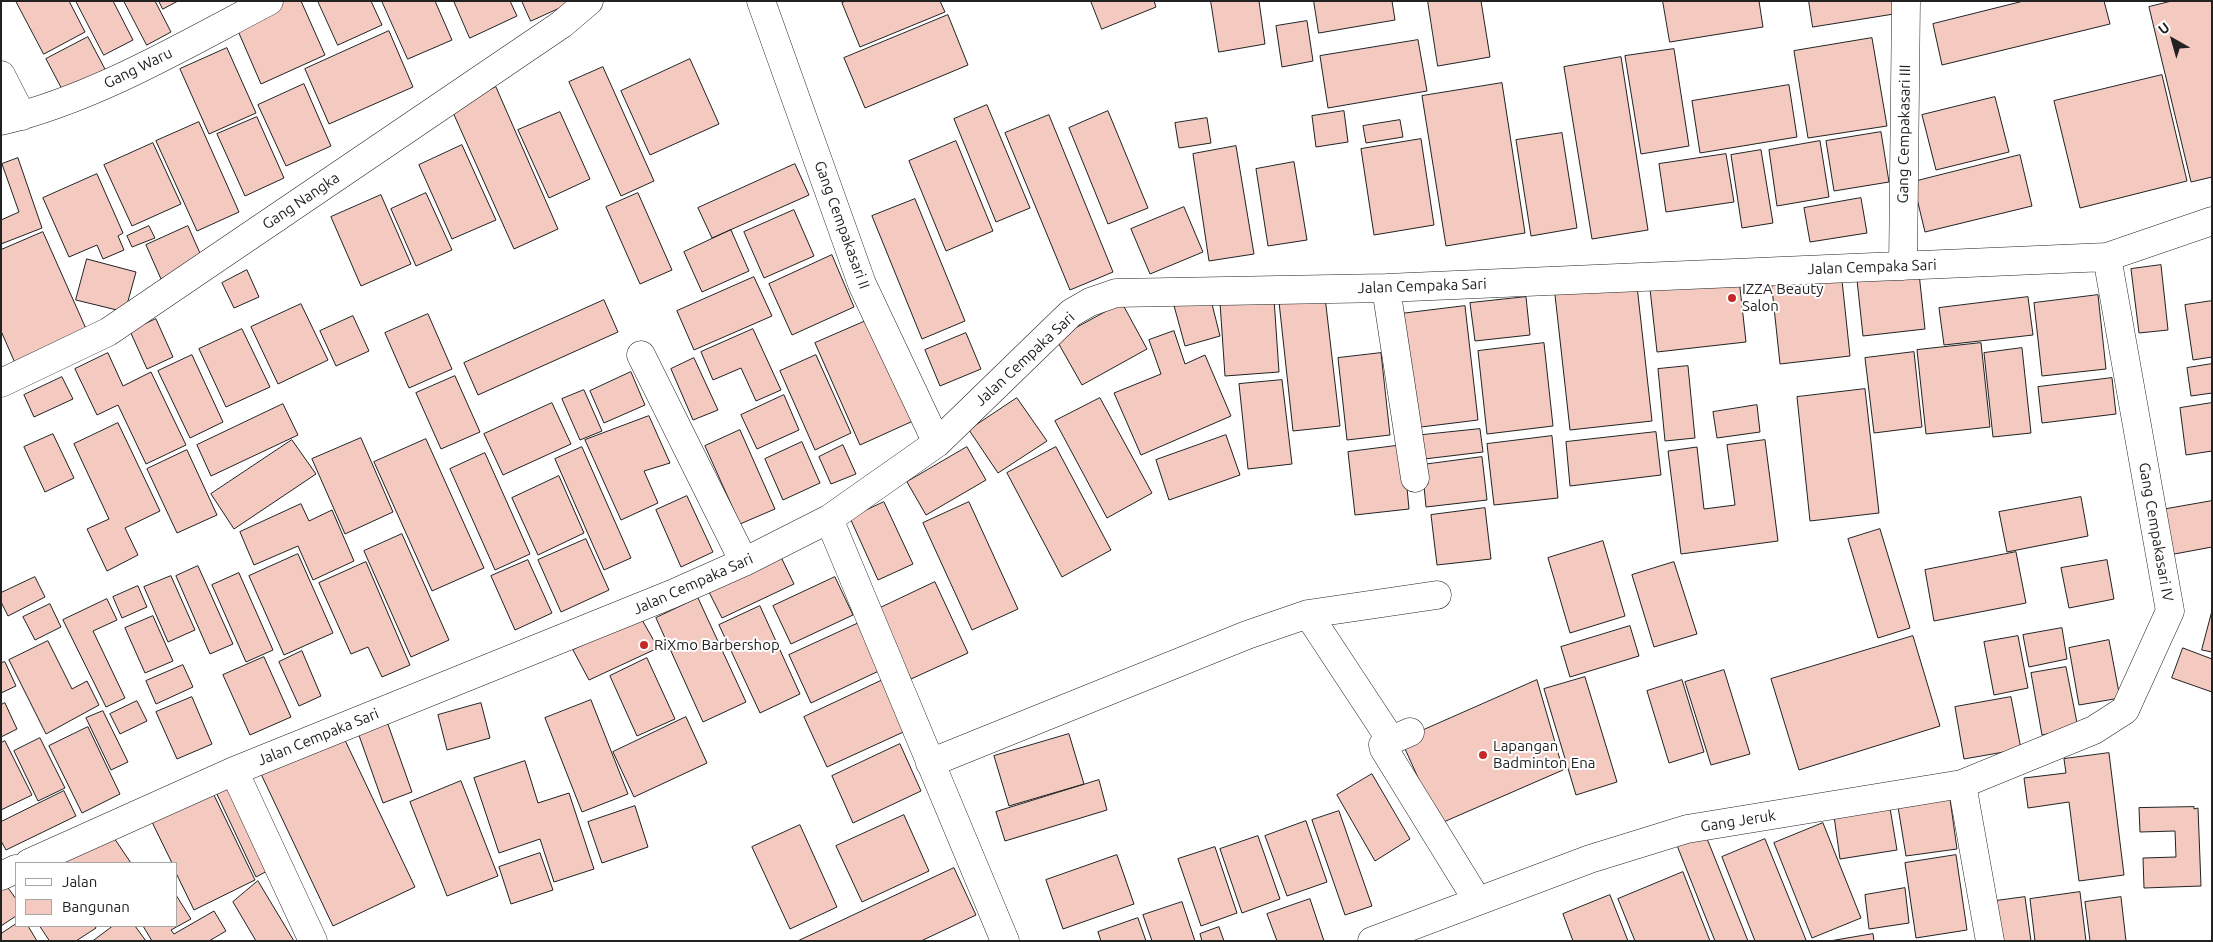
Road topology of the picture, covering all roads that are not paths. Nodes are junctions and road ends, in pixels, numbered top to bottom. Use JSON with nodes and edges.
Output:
{"nodes":[{"id":1,"x":269,"y":1,"type":"edge"},
{"id":2,"x":589,"y":1,"type":"edge"},
{"id":3,"x":761,"y":1,"type":"edge"},
{"id":4,"x":1906,"y":1,"type":"edge"},
{"id":5,"x":1,"y":75,"type":"edge"},
{"id":6,"x":11,"y":119,"type":"edge"},
{"id":7,"x":2212,"y":221,"type":"edge"},
{"id":8,"x":2107,"y":257,"type":"junction"},
{"id":9,"x":1903,"y":266,"type":"junction"},
{"id":10,"x":1386,"y":288,"type":"junction"},
{"id":11,"x":641,"y":355,"type":"dead end"},
{"id":12,"x":1,"y":383,"type":"edge"},
{"id":13,"x":937,"y":443,"type":"junction"},
{"id":14,"x":1414,"y":478,"type":"dead end"},
{"id":15,"x":829,"y":519,"type":"junction"},
{"id":16,"x":744,"y":562,"type":"junction"},
{"id":17,"x":1437,"y":595,"type":"dead end"},
{"id":18,"x":1308,"y":614,"type":"junction"},
{"id":19,"x":930,"y":763,"type":"junction"},
{"id":20,"x":234,"y":771,"type":"junction"},
{"id":21,"x":1962,"y":784,"type":"junction"},
{"id":22,"x":31,"y":862,"type":"edge"},
{"id":23,"x":15,"y":869,"type":"edge"},
{"id":24,"x":1,"y":876,"type":"edge"},
{"id":25,"x":1477,"y":900,"type":"junction"},
{"id":26,"x":313,"y":941,"type":"edge"},
{"id":27,"x":1005,"y":941,"type":"edge"},
{"id":28,"x":1372,"y":941,"type":"edge"},
{"id":29,"x":1990,"y":941,"type":"edge"}],
"edges":[{"from":1,"to":6,"type":"street","name":"Gang Waru"},
{"from":2,"to":12,"type":"street","name":"Gang Nangka"},
{"from":3,"to":13,"type":"street","name":"Gang Cempakasari II"},
{"from":4,"to":9,"type":"street","name":"Gang Cempakasari III"},
{"from":5,"to":6,"type":"street"},
{"from":7,"to":8,"type":"street","name":"Jalan Cempaka Sari"},
{"from":8,"to":9,"type":"street","name":"Jalan Cempaka Sari"},
{"from":8,"to":21,"type":"street","name":"Gang Cempakasari IV"},
{"from":9,"to":10,"type":"street","name":"Jalan Cempaka Sari"},
{"from":10,"to":13,"type":"street","name":"Jalan Cempaka Sari"},
{"from":10,"to":14,"type":"street"},
{"from":11,"to":16,"type":"street"},
{"from":13,"to":15,"type":"street","name":"Jalan Cempaka Sari"},
{"from":15,"to":16,"type":"street","name":"Jalan Cempaka Sari"},
{"from":15,"to":19,"type":"street"},
{"from":16,"to":20,"type":"street","name":"Jalan Cempaka Sari"},
{"from":17,"to":18,"type":"street"},
{"from":18,"to":19,"type":"street"},
{"from":18,"to":25,"type":"street"},
{"from":19,"to":27,"type":"street"},
{"from":20,"to":22,"type":"street","name":"Jalan Cempaka Sari"},
{"from":20,"to":26,"type":"street"},
{"from":21,"to":25,"type":"street","name":"Gang Jeruk"},
{"from":21,"to":29,"type":"street"},
{"from":23,"to":24,"type":"street"},
{"from":25,"to":28,"type":"street","name":"Gang Jeruk"}]}
